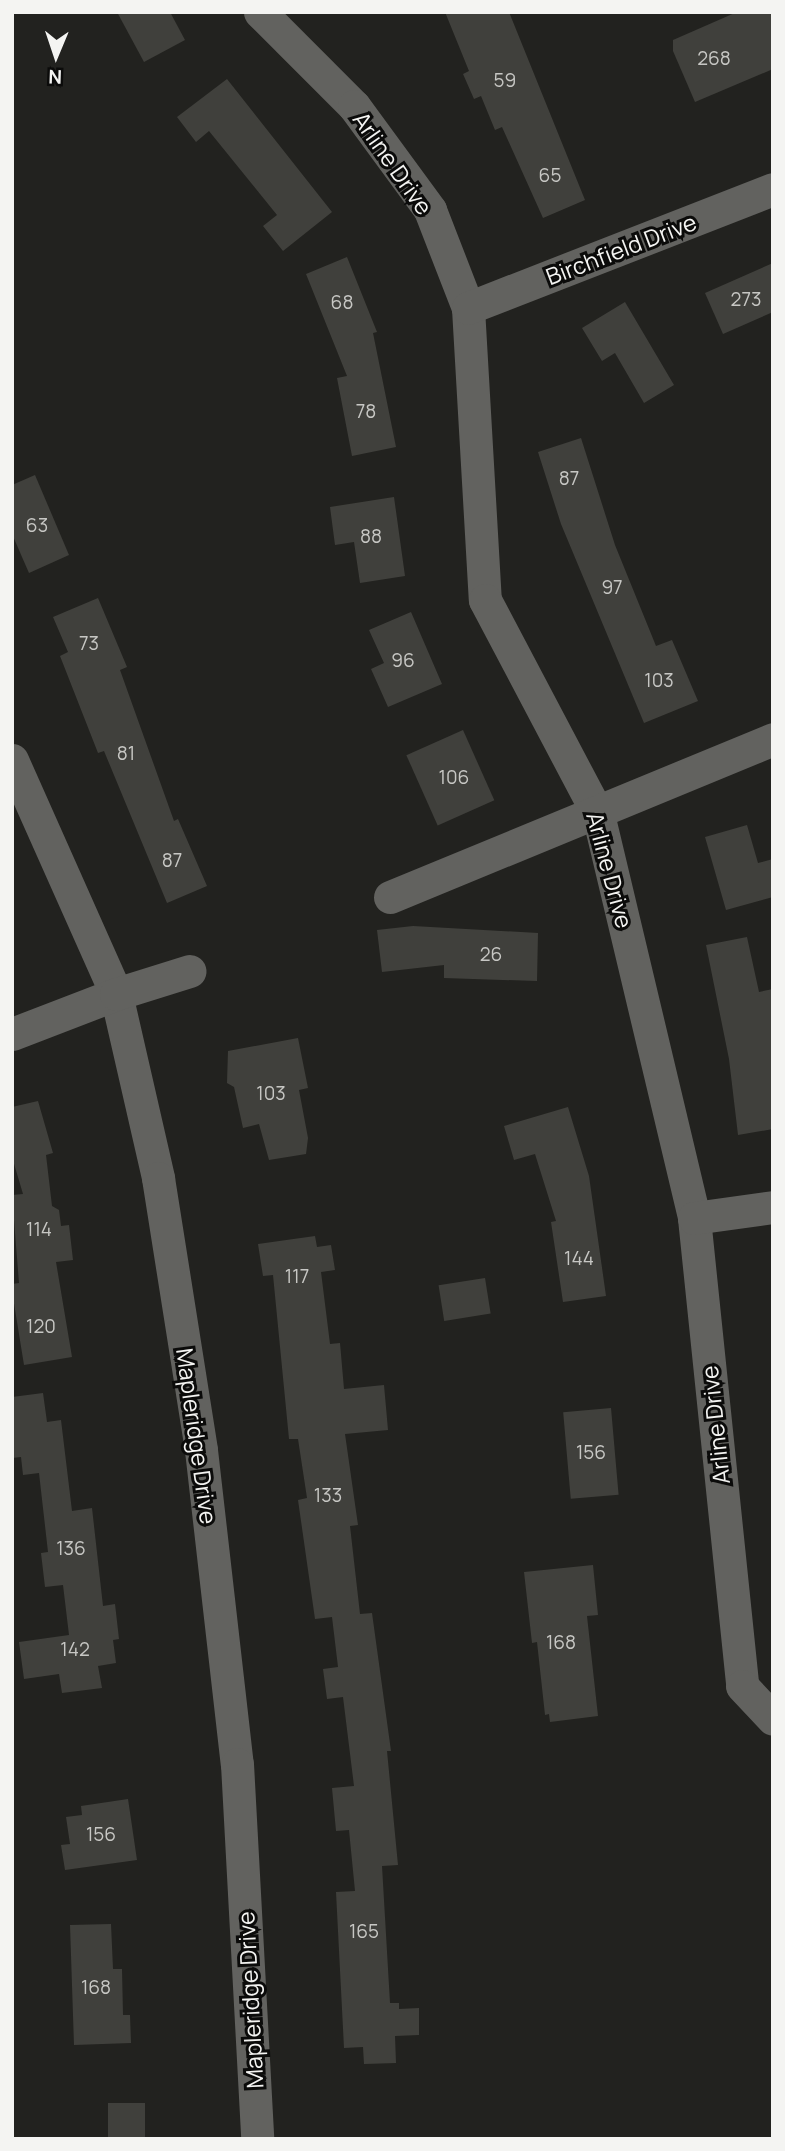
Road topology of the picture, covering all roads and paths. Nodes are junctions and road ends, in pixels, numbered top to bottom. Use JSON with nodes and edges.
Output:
{"nodes":[{"id":1,"x":260,"y":12,"type":"edge"},
{"id":2,"x":773,"y":189,"type":"edge"},
{"id":3,"x":468,"y":309,"type":"junction"},
{"id":4,"x":773,"y":739,"type":"edge"},
{"id":5,"x":12,"y":760,"type":"edge"},
{"id":6,"x":598,"y":814,"type":"junction"},
{"id":7,"x":390,"y":897,"type":"dead end"},
{"id":8,"x":190,"y":971,"type":"dead end"},
{"id":9,"x":116,"y":994,"type":"junction"},
{"id":10,"x":12,"y":1034,"type":"edge"},
{"id":11,"x":773,"y":1207,"type":"edge"},
{"id":12,"x":694,"y":1218,"type":"junction"},
{"id":13,"x":773,"y":1719,"type":"edge"},
{"id":14,"x":257,"y":2139,"type":"edge"}],
"edges":[{"from":1,"to":3,"type":"street","name":"Arline Drive"},
{"from":2,"to":3,"type":"street","name":"Birchfield Drive"},
{"from":3,"to":6,"type":"street","name":"Arline Drive"},
{"from":4,"to":6,"type":"street"},
{"from":5,"to":9,"type":"street","name":"Mapleridge Drive"},
{"from":6,"to":7,"type":"street"},
{"from":6,"to":12,"type":"street","name":"Arline Drive"},
{"from":8,"to":9,"type":"street"},
{"from":9,"to":10,"type":"street"},
{"from":9,"to":14,"type":"street","name":"Mapleridge Drive"},
{"from":11,"to":12,"type":"street"},
{"from":12,"to":13,"type":"street","name":"Arline Drive"}]}
